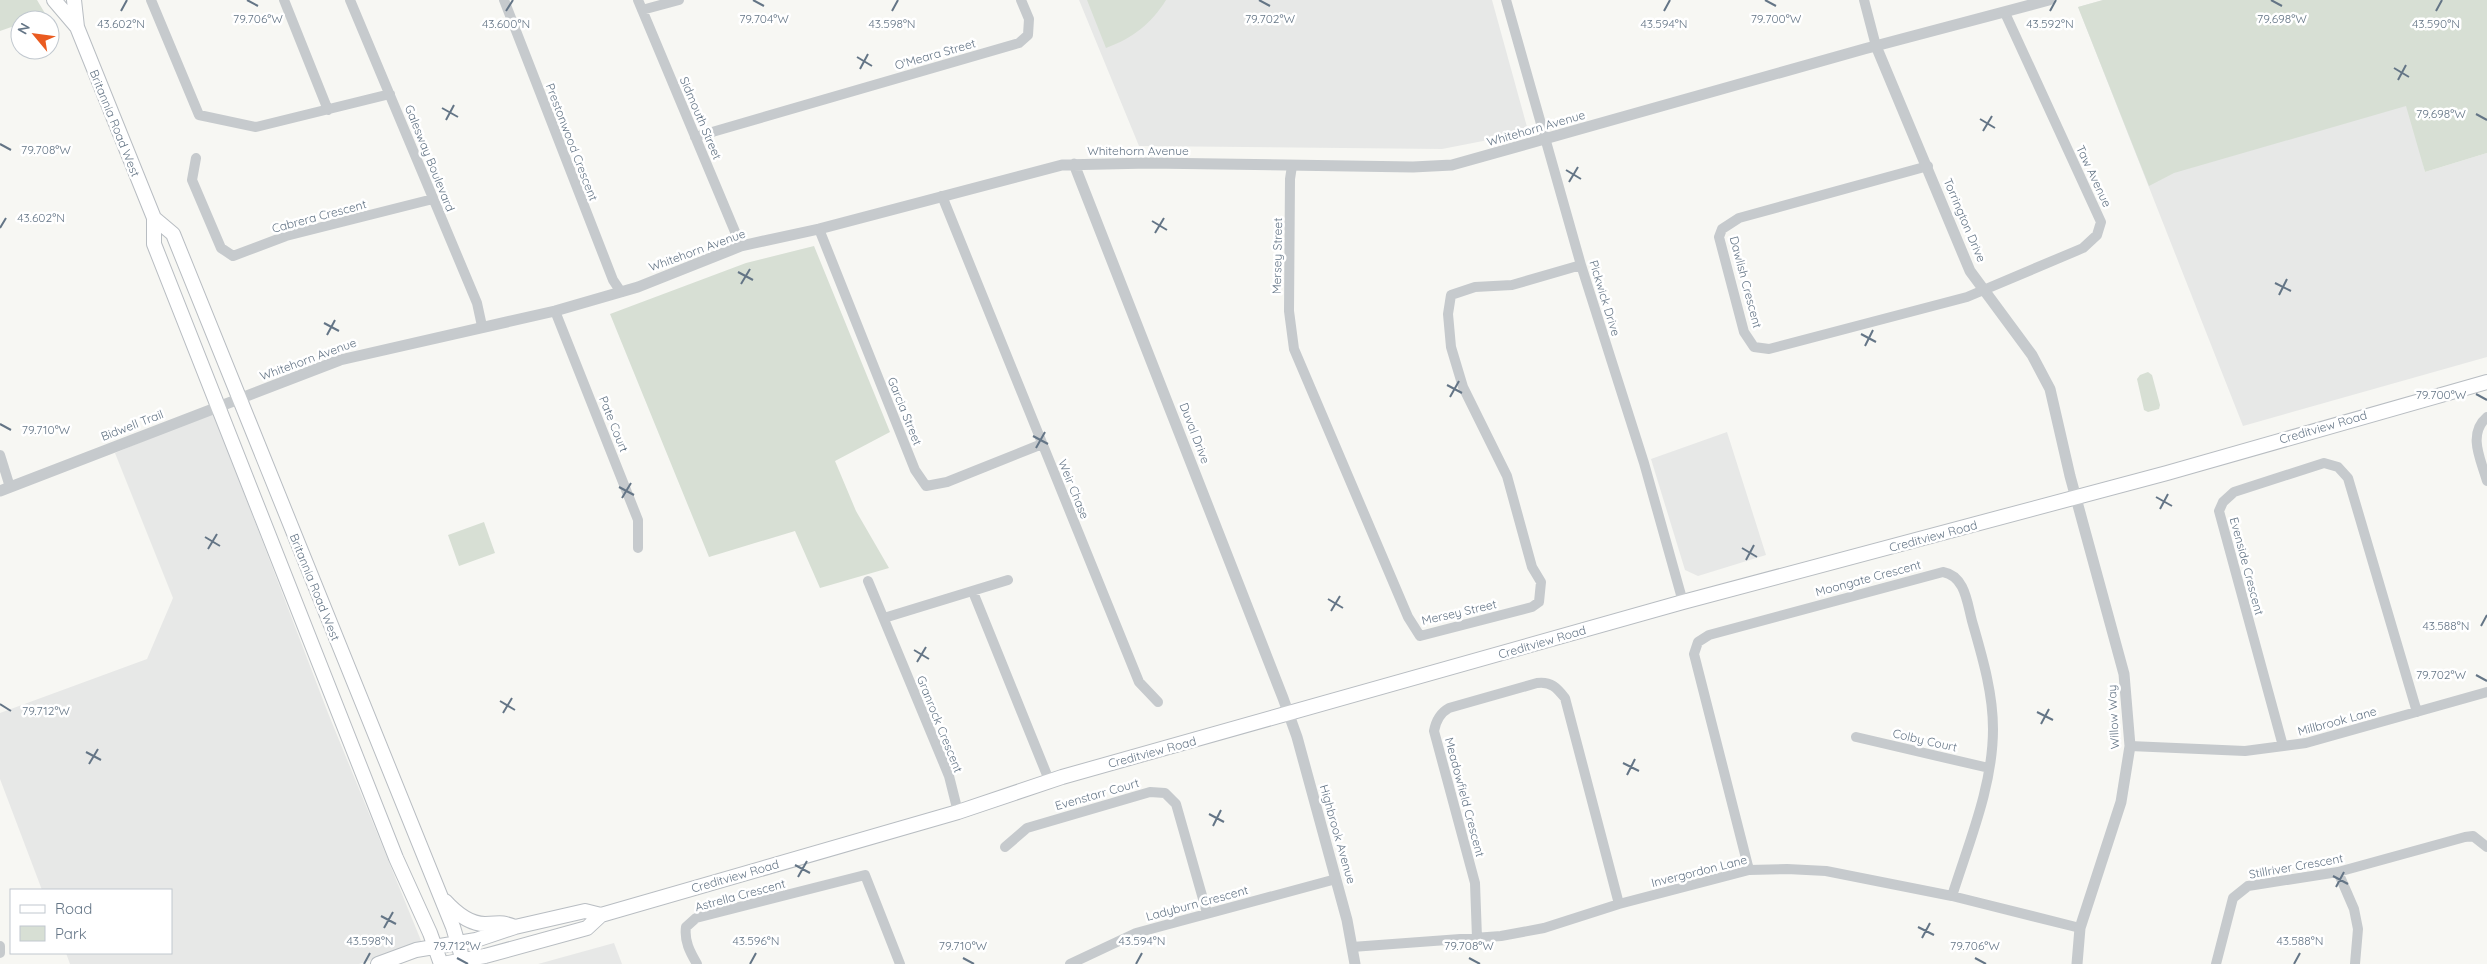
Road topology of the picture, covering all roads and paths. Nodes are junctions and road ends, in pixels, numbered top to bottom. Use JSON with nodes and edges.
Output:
{"nodes":[{"id":1,"x":54,"y":0,"type":"edge"},
{"id":2,"x":74,"y":0,"type":"edge"},
{"id":3,"x":150,"y":0,"type":"edge"},
{"id":4,"x":284,"y":0,"type":"edge"},
{"id":5,"x":350,"y":0,"type":"edge"},
{"id":6,"x":504,"y":0,"type":"edge"},
{"id":7,"x":680,"y":0,"type":"edge"},
{"id":8,"x":1021,"y":0,"type":"edge"},
{"id":9,"x":1506,"y":0,"type":"edge"},
{"id":10,"x":1864,"y":0,"type":"edge"},
{"id":11,"x":2049,"y":0,"type":"edge"},
{"id":12,"x":640,"y":5,"type":"edge"},
{"id":13,"x":2005,"y":13,"type":"junction"},
{"id":14,"x":77,"y":28,"type":"junction"},
{"id":15,"x":1876,"y":46,"type":"junction"},
{"id":16,"x":390,"y":94,"type":"junction"},
{"id":17,"x":328,"y":110,"type":"junction"},
{"id":18,"x":695,"y":137,"type":"junction"},
{"id":19,"x":1545,"y":140,"type":"junction"},
{"id":20,"x":196,"y":158,"type":"dead end"},
{"id":21,"x":1074,"y":164,"type":"junction"},
{"id":22,"x":1292,"y":166,"type":"junction"},
{"id":23,"x":1928,"y":166,"type":"junction"},
{"id":24,"x":942,"y":196,"type":"junction"},
{"id":25,"x":434,"y":199,"type":"junction"},
{"id":26,"x":154,"y":218,"type":"junction"},
{"id":27,"x":819,"y":229,"type":"junction"},
{"id":28,"x":741,"y":246,"type":"junction"},
{"id":29,"x":1581,"y":265,"type":"junction"},
{"id":30,"x":1985,"y":290,"type":"junction"},
{"id":31,"x":621,"y":292,"type":"junction"},
{"id":32,"x":556,"y":311,"type":"junction"},
{"id":33,"x":482,"y":326,"type":"junction"},
{"id":34,"x":2487,"y":382,"type":"edge"},
{"id":35,"x":239,"y":399,"type":"junction"},
{"id":36,"x":217,"y":407,"type":"junction"},
{"id":37,"x":2487,"y":417,"type":"edge"},
{"id":38,"x":1042,"y":444,"type":"junction"},
{"id":39,"x":0,"y":454,"type":"edge"},
{"id":40,"x":2487,"y":481,"type":"edge"},
{"id":41,"x":5,"y":489,"type":"edge"},
{"id":42,"x":2076,"y":498,"type":"junction"},
{"id":43,"x":638,"y":548,"type":"dead end"},
{"id":44,"x":1008,"y":580,"type":"dead end"},
{"id":45,"x":868,"y":581,"type":"dead end"},
{"id":46,"x":973,"y":592,"type":"junction"},
{"id":47,"x":1683,"y":602,"type":"junction"},
{"id":48,"x":884,"y":618,"type":"junction"},
{"id":49,"x":2487,"y":692,"type":"edge"},
{"id":50,"x":1158,"y":702,"type":"dead end"},
{"id":51,"x":2417,"y":712,"type":"junction"},
{"id":52,"x":1289,"y":713,"type":"junction"},
{"id":53,"x":1856,"y":737,"type":"dead end"},
{"id":54,"x":2130,"y":746,"type":"junction"},
{"id":55,"x":2283,"y":746,"type":"junction"},
{"id":56,"x":1989,"y":768,"type":"junction"},
{"id":57,"x":1049,"y":780,"type":"junction"},
{"id":58,"x":958,"y":812,"type":"junction"},
{"id":59,"x":2487,"y":846,"type":"edge"},
{"id":60,"x":1005,"y":847,"type":"dead end"},
{"id":61,"x":1749,"y":870,"type":"junction"},
{"id":62,"x":2338,"y":872,"type":"junction"},
{"id":63,"x":1336,"y":879,"type":"junction"},
{"id":64,"x":440,"y":895,"type":"junction"},
{"id":65,"x":1952,"y":896,"type":"junction"},
{"id":66,"x":1619,"y":904,"type":"junction"},
{"id":67,"x":1207,"y":913,"type":"junction"},
{"id":68,"x":600,"y":915,"type":"junction"},
{"id":69,"x":515,"y":927,"type":"junction"},
{"id":70,"x":2080,"y":928,"type":"junction"},
{"id":71,"x":1477,"y":938,"type":"junction"},
{"id":72,"x":458,"y":943,"type":"junction"},
{"id":73,"x":0,"y":946,"type":"edge"},
{"id":74,"x":435,"y":947,"type":"junction"},
{"id":75,"x":1352,"y":947,"type":"junction"},
{"id":76,"x":0,"y":953,"type":"edge"},
{"id":77,"x":463,"y":962,"type":"edge"},
{"id":78,"x":378,"y":964,"type":"edge"},
{"id":79,"x":442,"y":964,"type":"edge"},
{"id":80,"x":697,"y":964,"type":"edge"},
{"id":81,"x":900,"y":964,"type":"edge"},
{"id":82,"x":1070,"y":964,"type":"edge"},
{"id":83,"x":1355,"y":964,"type":"edge"},
{"id":84,"x":2077,"y":964,"type":"edge"},
{"id":85,"x":2216,"y":964,"type":"edge"},
{"id":86,"x":2355,"y":964,"type":"edge"}],
"edges":[{"from":1,"to":14,"type":"main road","name":"Britannia Road West"},
{"from":2,"to":14,"type":"main road","name":"Britannia Road West"},
{"from":3,"to":17,"type":"street"},
{"from":4,"to":17,"type":"street"},
{"from":5,"to":16,"type":"street","name":"Galesway Boulevard"},
{"from":6,"to":31,"type":"street","name":"Prestonwood Crescent"},
{"from":7,"to":12,"type":"street"},
{"from":8,"to":18,"type":"street","name":"O'Meara Street"},
{"from":9,"to":19,"type":"street","name":"Pickwick Drive"},
{"from":10,"to":15,"type":"street","name":"Torrington Drive"},
{"from":11,"to":13,"type":"street","name":"Whitehorn Avenue"},
{"from":12,"to":18,"type":"street","name":"Sidmouth Street"},
{"from":13,"to":15,"type":"street","name":"Whitehorn Avenue"},
{"from":13,"to":30,"type":"street","name":"Taw Avenue"},
{"from":14,"to":26,"type":"main road","name":"Britannia Road West"},
{"from":15,"to":19,"type":"street","name":"Whitehorn Avenue"},
{"from":15,"to":23,"type":"street","name":"Torrington Drive"},
{"from":16,"to":17,"type":"street"},
{"from":16,"to":25,"type":"street","name":"Galesway Boulevard"},
{"from":18,"to":28,"type":"street","name":"Sidmouth Street"},
{"from":19,"to":22,"type":"street","name":"Whitehorn Avenue"},
{"from":19,"to":29,"type":"street","name":"Pickwick Drive"},
{"from":20,"to":25,"type":"street","name":"Cabrera Crescent"},
{"from":21,"to":22,"type":"street","name":"Whitehorn Avenue"},
{"from":21,"to":24,"type":"street","name":"Whitehorn Avenue"},
{"from":21,"to":52,"type":"street","name":"Duval Drive"},
{"from":22,"to":29,"type":"street","name":"Mersey Street"},
{"from":23,"to":30,"type":"street","name":"Torrington Drive"},
{"from":23,"to":30,"type":"street","name":"Dawlish Crescent"},
{"from":24,"to":27,"type":"street","name":"Whitehorn Avenue"},
{"from":24,"to":38,"type":"street","name":"Weir Chase"},
{"from":25,"to":33,"type":"street","name":"Galesway Boulevard"},
{"from":26,"to":35,"type":"main road","name":"Britannia Road West"},
{"from":26,"to":36,"type":"main road","name":"Britannia Road West"},
{"from":27,"to":28,"type":"street","name":"Whitehorn Avenue"},
{"from":27,"to":38,"type":"street","name":"Garcia Street"},
{"from":28,"to":31,"type":"street","name":"Whitehorn Avenue"},
{"from":29,"to":47,"type":"street","name":"Pickwick Drive"},
{"from":30,"to":42,"type":"street","name":"Torrington Drive"},
{"from":31,"to":32,"type":"street","name":"Whitehorn Avenue"},
{"from":32,"to":33,"type":"street","name":"Whitehorn Avenue"},
{"from":32,"to":43,"type":"street","name":"Pate Court"},
{"from":33,"to":35,"type":"street","name":"Whitehorn Avenue"},
{"from":34,"to":42,"type":"main road","name":"Creditview Road"},
{"from":35,"to":36,"type":"street","name":"Whitehorn Avenue"},
{"from":35,"to":64,"type":"main road","name":"Britannia Road West"},
{"from":36,"to":41,"type":"street","name":"Bidwell Trail"},
{"from":36,"to":74,"type":"main road","name":"Britannia Road West"},
{"from":37,"to":40,"type":"street"},
{"from":38,"to":50,"type":"street","name":"Weir Chase"},
{"from":39,"to":41,"type":"street"},
{"from":42,"to":47,"type":"main road","name":"Creditview Road"},
{"from":42,"to":54,"type":"street","name":"Willow Way"},
{"from":44,"to":46,"type":"street"},
{"from":45,"to":48,"type":"street","name":"Granrock Crescent"},
{"from":46,"to":48,"type":"street"},
{"from":46,"to":57,"type":"street"},
{"from":47,"to":52,"type":"main road","name":"Creditview Road"},
{"from":48,"to":58,"type":"street","name":"Granrock Crescent"},
{"from":49,"to":51,"type":"street","name":"Millbrook Lane"},
{"from":51,"to":55,"type":"street","name":"Millbrook Lane"},
{"from":51,"to":55,"type":"street","name":"Evenside Crescent"},
{"from":52,"to":57,"type":"main road","name":"Creditview Road"},
{"from":52,"to":63,"type":"street","name":"Highbrook Avenue"},
{"from":53,"to":56,"type":"street","name":"Colby Court"},
{"from":54,"to":55,"type":"street","name":"Millbrook Lane"},
{"from":54,"to":70,"type":"street","name":"Willow Way"},
{"from":56,"to":61,"type":"street","name":"Moongate Crescent"},
{"from":56,"to":65,"type":"street","name":"Moongate Crescent"},
{"from":57,"to":58,"type":"main road","name":"Creditview Road"},
{"from":58,"to":68,"type":"main road","name":"Creditview Road"},
{"from":59,"to":62,"type":"street","name":"Stillriver Crescent"},
{"from":60,"to":67,"type":"street","name":"Evenstarr Court"},
{"from":61,"to":65,"type":"street","name":"Invergordon Lane"},
{"from":61,"to":66,"type":"street","name":"Invergordon Lane"},
{"from":62,"to":85,"type":"street","name":"Stillriver Crescent"},
{"from":62,"to":86,"type":"street"},
{"from":63,"to":67,"type":"street","name":"Ladyburn Crescent"},
{"from":63,"to":75,"type":"street","name":"Highbrook Avenue"},
{"from":64,"to":69,"type":"main road"},
{"from":64,"to":72,"type":"main road","name":"Britannia Road West"},
{"from":65,"to":70,"type":"street","name":"Invergordon Lane"},
{"from":66,"to":71,"type":"street","name":"Invergordon Lane"},
{"from":66,"to":71,"type":"street","name":"Meadowfield Crescent"},
{"from":67,"to":82,"type":"street","name":"Ladyburn Crescent"},
{"from":68,"to":69,"type":"main road","name":"Creditview Road"},
{"from":68,"to":77,"type":"main road","name":"Creditview Road"},
{"from":69,"to":72,"type":"main road","name":"Creditview Road"},
{"from":70,"to":84,"type":"street","name":"Willow Way"},
{"from":71,"to":75,"type":"street","name":"Invergordon Lane"},
{"from":72,"to":74,"type":"main road","name":"Creditview Road"},
{"from":72,"to":77,"type":"main road","name":"Britannia Road West"},
{"from":73,"to":76,"type":"street"},
{"from":74,"to":78,"type":"main road","name":"Creditview Road"},
{"from":74,"to":79,"type":"main road","name":"Britannia Road West"},
{"from":75,"to":83,"type":"street","name":"Highbrook Avenue"},
{"from":77,"to":79,"type":"main road","name":"Creditview Road"},
{"from":80,"to":81,"type":"street","name":"Astrella Crescent"}]}
